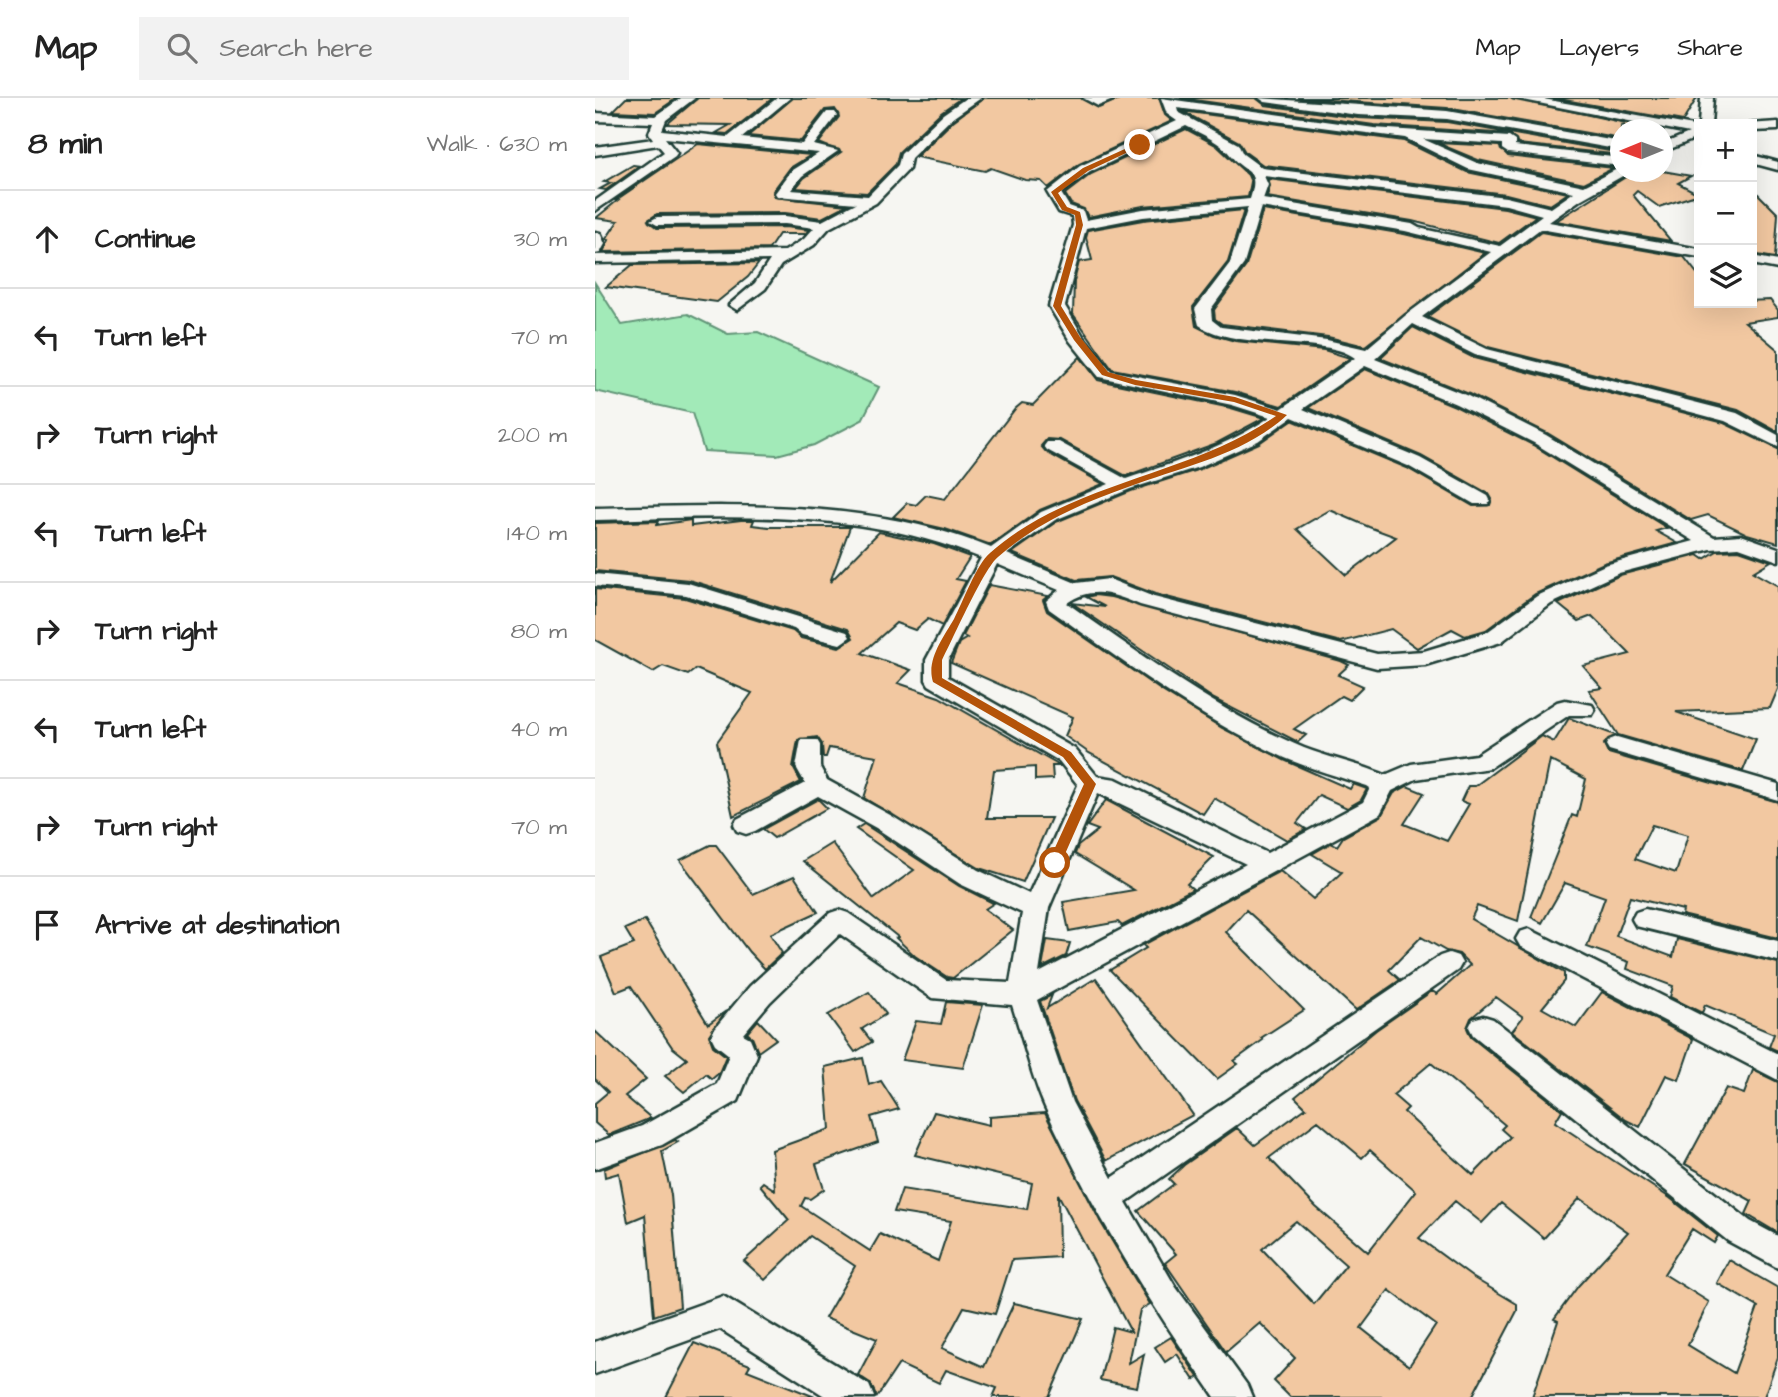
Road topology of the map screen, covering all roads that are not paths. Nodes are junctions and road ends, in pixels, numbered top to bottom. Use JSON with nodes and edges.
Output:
{"nodes":[{"id":1,"x":689,"y":98,"type":"edge"},
{"id":2,"x":784,"y":98,"type":"edge"},
{"id":3,"x":975,"y":98,"type":"edge"},
{"id":4,"x":1089,"y":98,"type":"edge"},
{"id":5,"x":1112,"y":98,"type":"edge"},
{"id":6,"x":1270,"y":98,"type":"edge"},
{"id":7,"x":1519,"y":98,"type":"edge"},
{"id":8,"x":1707,"y":98,"type":"edge"},
{"id":9,"x":1168,"y":101,"type":"edge"},
{"id":10,"x":831,"y":116,"type":"dead end"},
{"id":11,"x":595,"y":117,"type":"edge"},
{"id":12,"x":1705,"y":119,"type":"edge"},
{"id":13,"x":1184,"y":122,"type":"junction"},
{"id":14,"x":1778,"y":126,"type":"edge"},
{"id":15,"x":1757,"y":127,"type":"edge"},
{"id":16,"x":659,"y":131,"type":"junction"},
{"id":17,"x":1694,"y":131,"type":"edge"},
{"id":18,"x":1694,"y":134,"type":"edge"},
{"id":19,"x":1406,"y":135,"type":"junction"},
{"id":20,"x":731,"y":140,"type":"junction"},
{"id":21,"x":1610,"y":144,"type":"edge"},
{"id":22,"x":1673,"y":144,"type":"edge"},
{"id":23,"x":806,"y":148,"type":"junction"},
{"id":24,"x":595,"y":151,"type":"edge"},
{"id":25,"x":1757,"y":160,"type":"edge"},
{"id":26,"x":1610,"y":161,"type":"edge"},
{"id":27,"x":1778,"y":166,"type":"edge"},
{"id":28,"x":1257,"y":171,"type":"junction"},
{"id":29,"x":1610,"y":177,"type":"edge"},
{"id":30,"x":595,"y":191,"type":"edge"},
{"id":31,"x":1587,"y":191,"type":"junction"},
{"id":32,"x":612,"y":197,"type":"junction"},
{"id":33,"x":871,"y":200,"type":"junction"},
{"id":34,"x":1256,"y":202,"type":"junction"},
{"id":35,"x":595,"y":207,"type":"edge"},
{"id":36,"x":1548,"y":220,"type":"junction"},
{"id":37,"x":657,"y":221,"type":"dead end"},
{"id":38,"x":824,"y":225,"type":"junction"},
{"id":39,"x":1080,"y":225,"type":"junction"},
{"id":40,"x":595,"y":236,"type":"edge"},
{"id":41,"x":595,"y":250,"type":"edge"},
{"id":42,"x":1504,"y":251,"type":"junction"},
{"id":43,"x":1694,"y":252,"type":"edge"},
{"id":44,"x":786,"y":256,"type":"junction"},
{"id":45,"x":595,"y":260,"type":"edge"},
{"id":46,"x":1757,"y":261,"type":"edge"},
{"id":47,"x":1778,"y":265,"type":"edge"},
{"id":48,"x":737,"y":305,"type":"dead end"},
{"id":49,"x":1411,"y":318,"type":"junction"},
{"id":50,"x":1364,"y":360,"type":"junction"},
{"id":51,"x":1286,"y":413,"type":"junction"},
{"id":52,"x":1778,"y":442,"type":"edge"},
{"id":53,"x":1053,"y":446,"type":"dead end"},
{"id":54,"x":1124,"y":485,"type":"junction"},
{"id":55,"x":1481,"y":500,"type":"dead end"},
{"id":56,"x":595,"y":514,"type":"edge"},
{"id":57,"x":1710,"y":544,"type":"junction"},
{"id":58,"x":1778,"y":555,"type":"edge"},
{"id":59,"x":991,"y":557,"type":"junction"},
{"id":60,"x":595,"y":580,"type":"edge"},
{"id":61,"x":1074,"y":589,"type":"junction"},
{"id":62,"x":840,"y":637,"type":"dead end"},
{"id":63,"x":1584,"y":710,"type":"dead end"},
{"id":64,"x":809,"y":745,"type":"dead end"},
{"id":65,"x":1617,"y":745,"type":"dead end"},
{"id":66,"x":1090,"y":784,"type":"junction"},
{"id":67,"x":818,"y":786,"type":"junction"},
{"id":68,"x":1383,"y":786,"type":"junction"},
{"id":69,"x":1778,"y":792,"type":"edge"},
{"id":70,"x":746,"y":825,"type":"dead end"},
{"id":71,"x":1268,"y":864,"type":"junction"},
{"id":72,"x":1036,"y":908,"type":"junction"},
{"id":73,"x":1645,"y":919,"type":"dead end"},
{"id":74,"x":1529,"y":939,"type":"dead end"},
{"id":75,"x":1778,"y":951,"type":"edge"},
{"id":76,"x":1449,"y":963,"type":"dead end"},
{"id":77,"x":1022,"y":995,"type":"junction"},
{"id":78,"x":1483,"y":1027,"type":"dead end"},
{"id":79,"x":1778,"y":1068,"type":"edge"},
{"id":80,"x":595,"y":1156,"type":"edge"},
{"id":81,"x":1107,"y":1198,"type":"junction"},
{"id":82,"x":1778,"y":1253,"type":"edge"},
{"id":83,"x":595,"y":1358,"type":"edge"},
{"id":84,"x":857,"y":1397,"type":"edge"},
{"id":85,"x":1235,"y":1397,"type":"edge"}],
"edges":[{"from":1,"to":16,"type":"street"},
{"from":2,"to":20,"type":"street"},
{"from":3,"to":33,"type":"street"},
{"from":4,"to":5,"type":"street"},
{"from":6,"to":21,"type":"street"},
{"from":7,"to":17,"type":"street"},
{"from":8,"to":12,"type":"street"},
{"from":9,"to":13,"type":"street"},
{"from":9,"to":19,"type":"street"},
{"from":10,"to":23,"type":"street"},
{"from":11,"to":16,"type":"street"},
{"from":13,"to":28,"type":"street"},
{"from":13,"to":39,"type":"street"},
{"from":14,"to":15,"type":"street"},
{"from":16,"to":20,"type":"street"},
{"from":16,"to":24,"type":"street"},
{"from":16,"to":32,"type":"street"},
{"from":18,"to":22,"type":"street"},
{"from":19,"to":26,"type":"street"},
{"from":19,"to":31,"type":"street"},
{"from":20,"to":23,"type":"street"},
{"from":23,"to":33,"type":"street"},
{"from":25,"to":27,"type":"street"},
{"from":28,"to":34,"type":"street"},
{"from":28,"to":36,"type":"street"},
{"from":29,"to":31,"type":"street"},
{"from":30,"to":32,"type":"street"},
{"from":31,"to":36,"type":"street"},
{"from":32,"to":35,"type":"street"},
{"from":33,"to":38,"type":"street"},
{"from":34,"to":39,"type":"street"},
{"from":34,"to":42,"type":"street"},
{"from":34,"to":50,"type":"street"},
{"from":36,"to":42,"type":"street"},
{"from":36,"to":43,"type":"street"},
{"from":37,"to":38,"type":"street"},
{"from":38,"to":44,"type":"street"},
{"from":39,"to":51,"type":"street"},
{"from":40,"to":41,"type":"street"},
{"from":42,"to":49,"type":"street"},
{"from":44,"to":45,"type":"street"},
{"from":44,"to":48,"type":"street"},
{"from":46,"to":47,"type":"street"},
{"from":49,"to":50,"type":"street"},
{"from":49,"to":52,"type":"street"},
{"from":50,"to":51,"type":"street"},
{"from":50,"to":57,"type":"street"},
{"from":51,"to":54,"type":"street"},
{"from":51,"to":55,"type":"street"},
{"from":53,"to":54,"type":"street"},
{"from":54,"to":59,"type":"street"},
{"from":56,"to":59,"type":"street"},
{"from":57,"to":58,"type":"street"},
{"from":57,"to":61,"type":"street"},
{"from":59,"to":61,"type":"street"},
{"from":59,"to":66,"type":"street"},
{"from":60,"to":62,"type":"street"},
{"from":61,"to":68,"type":"street"},
{"from":63,"to":68,"type":"street"},
{"from":64,"to":67,"type":"street"},
{"from":65,"to":69,"type":"street"},
{"from":66,"to":71,"type":"street"},
{"from":66,"to":72,"type":"street"},
{"from":67,"to":70,"type":"street"},
{"from":67,"to":72,"type":"street"},
{"from":68,"to":71,"type":"street"},
{"from":71,"to":77,"type":"street"},
{"from":72,"to":77,"type":"street"},
{"from":73,"to":75,"type":"street"},
{"from":74,"to":79,"type":"street"},
{"from":76,"to":81,"type":"street"},
{"from":77,"to":80,"type":"street"},
{"from":77,"to":81,"type":"street"},
{"from":78,"to":82,"type":"street"},
{"from":81,"to":85,"type":"street"},
{"from":83,"to":84,"type":"street"}]}
